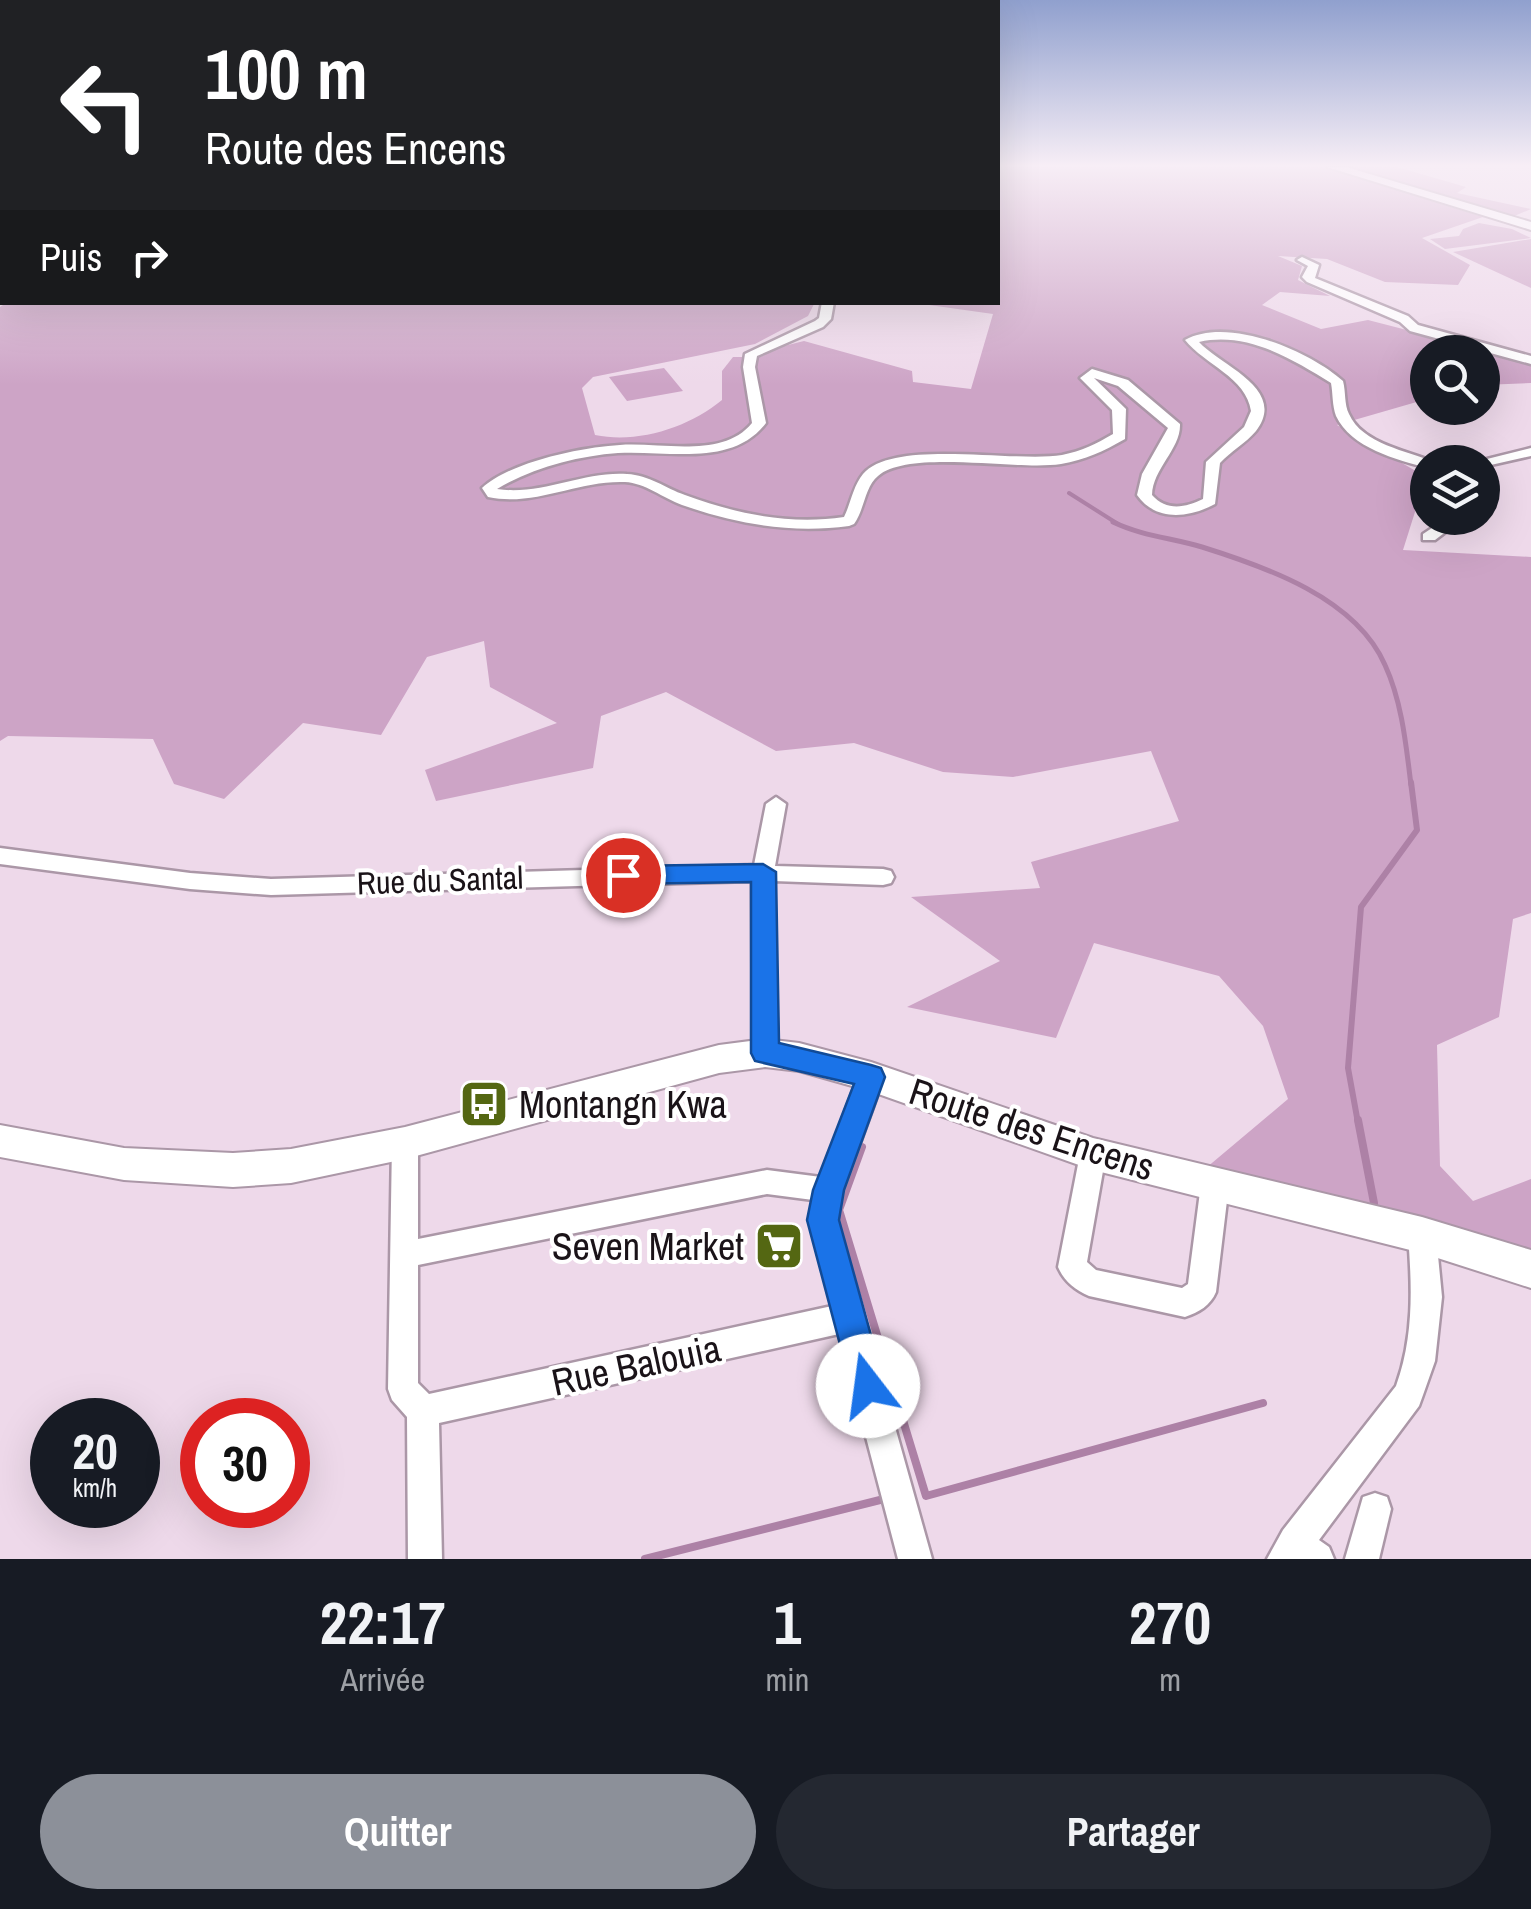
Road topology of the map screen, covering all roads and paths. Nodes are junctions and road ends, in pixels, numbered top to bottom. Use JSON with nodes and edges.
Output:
{"nodes":[{"id":1,"x":1302,"y":260,"type":"dead end"},
{"id":2,"x":827,"y":305,"type":"edge"},
{"id":3,"x":1531,"y":360,"type":"edge"},
{"id":4,"x":1531,"y":452,"type":"edge"},
{"id":5,"x":1410,"y":458,"type":"edge"},
{"id":6,"x":1500,"y":459,"type":"edge"},
{"id":7,"x":1434,"y":535,"type":"edge"},
{"id":8,"x":1430,"y":538,"type":"dead end"},
{"id":9,"x":776,"y":804,"type":"dead end"},
{"id":10,"x":0,"y":856,"type":"edge"},
{"id":11,"x":763,"y":872,"type":"junction"},
{"id":12,"x":883,"y":877,"type":"dead end"},
{"id":13,"x":765,"y":1053,"type":"junction"},
{"id":14,"x":871,"y":1077,"type":"junction"},
{"id":15,"x":0,"y":1141,"type":"edge"},
{"id":16,"x":404,"y":1142,"type":"junction"},
{"id":17,"x":1094,"y":1154,"type":"junction"},
{"id":18,"x":1215,"y":1184,"type":"junction"},
{"id":19,"x":829,"y":1190,"type":"junction"},
{"id":20,"x":1422,"y":1235,"type":"junction"},
{"id":21,"x":403,"y":1255,"type":"junction"},
{"id":22,"x":1531,"y":1269,"type":"edge"},
{"id":23,"x":849,"y":1318,"type":"junction"},
{"id":24,"x":423,"y":1411,"type":"junction"},
{"id":25,"x":1375,"y":1509,"type":"dead end"},
{"id":26,"x":1299,"y":1554,"type":"edge"},
{"id":27,"x":425,"y":1559,"type":"edge"},
{"id":28,"x":915,"y":1559,"type":"edge"},
{"id":29,"x":1362,"y":1559,"type":"edge"}],
"edges":[{"from":1,"to":3,"type":"street"},
{"from":2,"to":5,"type":"street"},
{"from":4,"to":6,"type":"street"},
{"from":7,"to":8,"type":"street"},
{"from":9,"to":11,"type":"street"},
{"from":10,"to":11,"type":"street","name":"Rue du Santal"},
{"from":11,"to":12,"type":"street","name":"Rue du Santal"},
{"from":11,"to":13,"type":"street"},
{"from":13,"to":14,"type":"street","name":"Route des Encens"},
{"from":13,"to":16,"type":"street","name":"Route des Encens"},
{"from":14,"to":17,"type":"street","name":"Route des Encens"},
{"from":14,"to":19,"type":"street"},
{"from":15,"to":16,"type":"street","name":"Route des Encens"},
{"from":16,"to":21,"type":"street"},
{"from":17,"to":18,"type":"street","name":"Route des Encens"},
{"from":17,"to":18,"type":"street"},
{"from":18,"to":20,"type":"street","name":"Route des Encens"},
{"from":19,"to":21,"type":"street"},
{"from":19,"to":23,"type":"street"},
{"from":20,"to":22,"type":"street","name":"Route des Encens"},
{"from":20,"to":26,"type":"street"},
{"from":21,"to":24,"type":"street"},
{"from":23,"to":24,"type":"street","name":"Rue Balouia"},
{"from":23,"to":28,"type":"street"},
{"from":24,"to":27,"type":"street"},
{"from":25,"to":29,"type":"street"}]}
